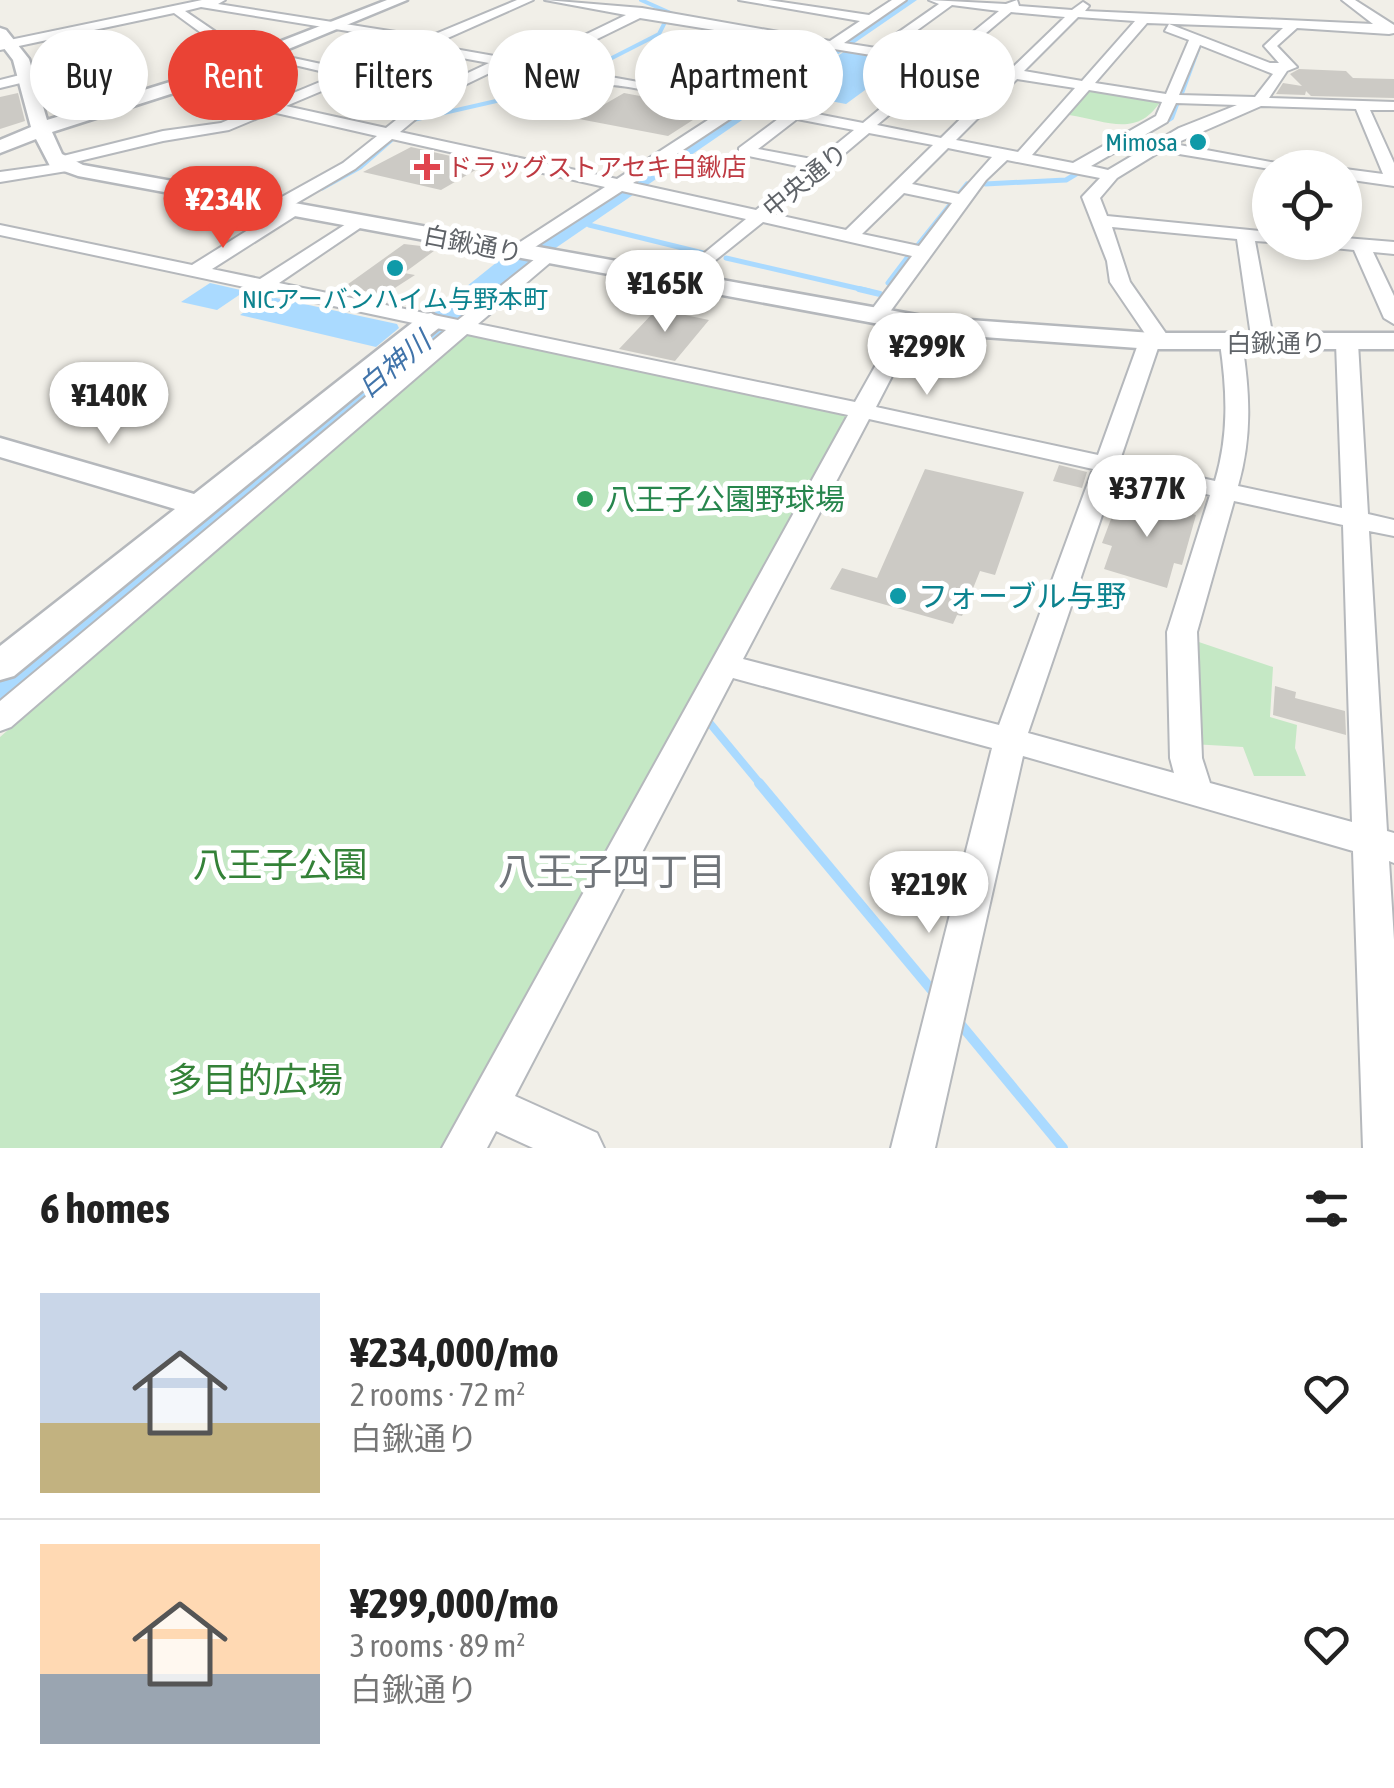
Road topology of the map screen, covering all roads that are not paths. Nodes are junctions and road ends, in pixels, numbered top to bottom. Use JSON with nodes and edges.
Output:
{"nodes":[{"id":1,"x":220,"y":0,"type":"edge"},
{"id":2,"x":400,"y":0,"type":"edge"},
{"id":3,"x":526,"y":0,"type":"edge"},
{"id":4,"x":551,"y":0,"type":"edge"},
{"id":5,"x":666,"y":0,"type":"edge"},
{"id":6,"x":900,"y":0,"type":"edge"},
{"id":7,"x":1348,"y":0,"type":"edge"},
{"id":8,"x":754,"y":1,"type":"edge"},
{"id":9,"x":945,"y":1,"type":"edge"},
{"id":10,"x":205,"y":4,"type":"junction"},
{"id":11,"x":1013,"y":5,"type":"edge"},
{"id":12,"x":179,"y":6,"type":"edge"},
{"id":13,"x":1080,"y":7,"type":"edge"},
{"id":14,"x":1144,"y":12,"type":"edge"},
{"id":15,"x":638,"y":14,"type":"junction"},
{"id":16,"x":872,"y":19,"type":"junction"},
{"id":17,"x":332,"y":26,"type":"junction"},
{"id":18,"x":1294,"y":26,"type":"junction"},
{"id":19,"x":215,"y":30,"type":"edge"},
{"id":20,"x":353,"y":30,"type":"edge"},
{"id":21,"x":454,"y":30,"type":"edge"},
{"id":22,"x":605,"y":30,"type":"edge"},
{"id":23,"x":738,"y":30,"type":"edge"},
{"id":24,"x":907,"y":30,"type":"edge"},
{"id":25,"x":985,"y":30,"type":"edge"},
{"id":26,"x":1392,"y":31,"type":"edge"},
{"id":27,"x":298,"y":39,"type":"edge"},
{"id":28,"x":1196,"y":39,"type":"junction"},
{"id":29,"x":3,"y":41,"type":"edge"},
{"id":30,"x":843,"y":41,"type":"edge"},
{"id":31,"x":1272,"y":44,"type":"junction"},
{"id":32,"x":1290,"y":44,"type":"dead end"},
{"id":33,"x":1268,"y":67,"type":"junction"},
{"id":34,"x":488,"y":68,"type":"edge"},
{"id":35,"x":1016,"y":74,"type":"junction"},
{"id":36,"x":28,"y":77,"type":"junction"},
{"id":37,"x":0,"y":84,"type":"edge"},
{"id":38,"x":1085,"y":85,"type":"junction"},
{"id":39,"x":168,"y":88,"type":"edge"},
{"id":40,"x":1172,"y":98,"type":"junction"},
{"id":41,"x":1259,"y":102,"type":"junction"},
{"id":42,"x":1360,"y":105,"type":"junction"},
{"id":43,"x":1394,"y":106,"type":"edge"},
{"id":44,"x":298,"y":113,"type":"edge"},
{"id":45,"x":241,"y":120,"type":"edge"},
{"id":46,"x":727,"y":120,"type":"edge"},
{"id":47,"x":786,"y":120,"type":"edge"},
{"id":48,"x":826,"y":120,"type":"edge"},
{"id":49,"x":879,"y":120,"type":"edge"},
{"id":50,"x":869,"y":128,"type":"junction"},
{"id":51,"x":40,"y":130,"type":"junction"},
{"id":52,"x":390,"y":133,"type":"junction"},
{"id":53,"x":944,"y":142,"type":"junction"},
{"id":54,"x":1158,"y":146,"type":"junction"},
{"id":55,"x":0,"y":147,"type":"edge"},
{"id":56,"x":1013,"y":155,"type":"junction"},
{"id":57,"x":1252,"y":161,"type":"edge"},
{"id":58,"x":62,"y":164,"type":"junction"},
{"id":59,"x":820,"y":166,"type":"junction"},
{"id":60,"x":1078,"y":168,"type":"junction"},
{"id":61,"x":1112,"y":174,"type":"junction"},
{"id":62,"x":1362,"y":174,"type":"edge"},
{"id":63,"x":1393,"y":174,"type":"edge"},
{"id":64,"x":0,"y":177,"type":"edge"},
{"id":65,"x":628,"y":187,"type":"junction"},
{"id":66,"x":901,"y":188,"type":"junction"},
{"id":67,"x":964,"y":200,"type":"junction"},
{"id":68,"x":286,"y":208,"type":"junction"},
{"id":69,"x":760,"y":216,"type":"junction"},
{"id":70,"x":357,"y":222,"type":"junction"},
{"id":71,"x":1101,"y":222,"type":"junction"},
{"id":72,"x":0,"y":230,"type":"edge"},
{"id":73,"x":1245,"y":235,"type":"junction"},
{"id":74,"x":850,"y":236,"type":"junction"},
{"id":75,"x":1252,"y":236,"type":"edge"},
{"id":76,"x":1362,"y":246,"type":"edge"},
{"id":77,"x":1394,"y":248,"type":"edge"},
{"id":78,"x":1362,"y":250,"type":"edge"},
{"id":79,"x":924,"y":253,"type":"junction"},
{"id":80,"x":531,"y":255,"type":"junction"},
{"id":81,"x":195,"y":271,"type":"junction"},
{"id":82,"x":682,"y":281,"type":"junction"},
{"id":83,"x":263,"y":285,"type":"junction"},
{"id":84,"x":877,"y":316,"type":"junction"},
{"id":85,"x":1394,"y":318,"type":"edge"},
{"id":86,"x":910,"y":322,"type":"junction"},
{"id":87,"x":445,"y":324,"type":"junction"},
{"id":88,"x":1152,"y":341,"type":"junction"},
{"id":89,"x":1394,"y":341,"type":"edge"},
{"id":90,"x":1230,"y":343,"type":"junction"},
{"id":91,"x":1263,"y":343,"type":"junction"},
{"id":92,"x":1347,"y":343,"type":"junction"},
{"id":93,"x":863,"y":411,"type":"junction"},
{"id":94,"x":0,"y":447,"type":"edge"},
{"id":95,"x":1108,"y":465,"type":"junction"},
{"id":96,"x":1227,"y":490,"type":"junction"},
{"id":97,"x":218,"y":511,"type":"junction"},
{"id":98,"x":1353,"y":520,"type":"junction"},
{"id":99,"x":1394,"y":528,"type":"edge"},
{"id":100,"x":0,"y":666,"type":"edge"},
{"id":101,"x":727,"y":666,"type":"junction"},
{"id":102,"x":0,"y":719,"type":"edge"},
{"id":103,"x":1010,"y":740,"type":"junction"},
{"id":104,"x":1197,"y":793,"type":"junction"},
{"id":105,"x":1382,"y":846,"type":"edge"},
{"id":106,"x":1387,"y":1043,"type":"edge"},
{"id":107,"x":486,"y":1105,"type":"junction"},
{"id":108,"x":464,"y":1148,"type":"edge"},
{"id":109,"x":582,"y":1148,"type":"edge"},
{"id":110,"x":913,"y":1148,"type":"edge"},
{"id":111,"x":1386,"y":1148,"type":"edge"}],
"edges":[{"from":1,"to":10,"type":"street"},
{"from":2,"to":17,"type":"street"},
{"from":3,"to":21,"type":"street"},
{"from":4,"to":15,"type":"street"},
{"from":5,"to":15,"type":"street"},
{"from":6,"to":16,"type":"street"},
{"from":7,"to":26,"type":"street"},
{"from":8,"to":16,"type":"street"},
{"from":9,"to":11,"type":"street"},
{"from":9,"to":24,"type":"street"},
{"from":10,"to":12,"type":"street"},
{"from":10,"to":17,"type":"street"},
{"from":11,"to":13,"type":"street"},
{"from":11,"to":25,"type":"street","name":"中央通り"},
{"from":12,"to":19,"type":"street"},
{"from":12,"to":29,"type":"street"},
{"from":13,"to":14,"type":"street"},
{"from":13,"to":35,"type":"street"},
{"from":14,"to":18,"type":"street"},
{"from":14,"to":28,"type":"street"},
{"from":14,"to":38,"type":"street"},
{"from":15,"to":22,"type":"street"},
{"from":15,"to":23,"type":"street"},
{"from":16,"to":30,"type":"street"},
{"from":17,"to":20,"type":"street"},
{"from":17,"to":27,"type":"street"},
{"from":18,"to":26,"type":"street"},
{"from":18,"to":31,"type":"street"},
{"from":28,"to":33,"type":"street"},
{"from":28,"to":40,"type":"street"},
{"from":29,"to":36,"type":"street"},
{"from":31,"to":32,"type":"street"},
{"from":31,"to":33,"type":"street"},
{"from":33,"to":41,"type":"street"},
{"from":34,"to":52,"type":"street"},
{"from":35,"to":38,"type":"street"},
{"from":35,"to":53,"type":"street"},
{"from":36,"to":37,"type":"street"},
{"from":36,"to":51,"type":"street"},
{"from":38,"to":40,"type":"street"},
{"from":38,"to":56,"type":"street"},
{"from":39,"to":51,"type":"street"},
{"from":40,"to":41,"type":"street"},
{"from":40,"to":60,"type":"street"},
{"from":41,"to":42,"type":"street"},
{"from":41,"to":54,"type":"street"},
{"from":42,"to":43,"type":"street"},
{"from":42,"to":63,"type":"street"},
{"from":44,"to":52,"type":"street"},
{"from":45,"to":58,"type":"street"},
{"from":46,"to":65,"type":"street"},
{"from":47,"to":59,"type":"street"},
{"from":48,"to":50,"type":"street"},
{"from":49,"to":50,"type":"street","name":"中央通り"},
{"from":50,"to":53,"type":"street"},
{"from":50,"to":59,"type":"street","name":"中央通り"},
{"from":51,"to":55,"type":"street"},
{"from":51,"to":58,"type":"street"},
{"from":52,"to":65,"type":"street"},
{"from":52,"to":68,"type":"street"},
{"from":53,"to":56,"type":"street"},
{"from":53,"to":66,"type":"street"},
{"from":54,"to":57,"type":"street"},
{"from":54,"to":61,"type":"street"},
{"from":56,"to":60,"type":"street"},
{"from":56,"to":67,"type":"street"},
{"from":58,"to":64,"type":"street"},
{"from":58,"to":68,"type":"street","name":"白鍬通り"},
{"from":59,"to":69,"type":"street","name":"中央通り"},
{"from":60,"to":61,"type":"street"},
{"from":61,"to":71,"type":"street"},
{"from":62,"to":63,"type":"street"},
{"from":65,"to":69,"type":"street"},
{"from":65,"to":80,"type":"street"},
{"from":66,"to":67,"type":"street"},
{"from":66,"to":74,"type":"street"},
{"from":67,"to":79,"type":"street"},
{"from":68,"to":70,"type":"street","name":"白鍬通り"},
{"from":68,"to":81,"type":"street"},
{"from":69,"to":74,"type":"street"},
{"from":69,"to":82,"type":"street","name":"中央通り"},
{"from":70,"to":80,"type":"street","name":"白鍬通り"},
{"from":70,"to":83,"type":"street"},
{"from":71,"to":73,"type":"street"},
{"from":71,"to":88,"type":"street"},
{"from":72,"to":81,"type":"street"},
{"from":73,"to":75,"type":"street"},
{"from":73,"to":91,"type":"street"},
{"from":74,"to":79,"type":"street"},
{"from":76,"to":77,"type":"street"},
{"from":78,"to":85,"type":"street"},
{"from":79,"to":84,"type":"street"},
{"from":80,"to":82,"type":"street","name":"白鍬通り"},
{"from":80,"to":87,"type":"street"},
{"from":81,"to":83,"type":"street"},
{"from":82,"to":84,"type":"street","name":"白鍬通り"},
{"from":83,"to":87,"type":"street"},
{"from":84,"to":86,"type":"street","name":"白鍬通り"},
{"from":86,"to":88,"type":"street","name":"白鍬通り"},
{"from":86,"to":93,"type":"street"},
{"from":87,"to":93,"type":"street"},
{"from":87,"to":97,"type":"street"},
{"from":88,"to":90,"type":"street","name":"白鍬通り"},
{"from":88,"to":95,"type":"street"},
{"from":89,"to":92,"type":"street","name":"白鍬通り"},
{"from":90,"to":91,"type":"street","name":"白鍬通り"},
{"from":90,"to":96,"type":"street"},
{"from":91,"to":92,"type":"street","name":"白鍬通り"},
{"from":92,"to":98,"type":"street"},
{"from":93,"to":95,"type":"street"},
{"from":93,"to":101,"type":"street"},
{"from":94,"to":97,"type":"street"},
{"from":95,"to":96,"type":"street"},
{"from":95,"to":103,"type":"street"},
{"from":96,"to":98,"type":"street"},
{"from":96,"to":104,"type":"street"},
{"from":97,"to":100,"type":"street"},
{"from":97,"to":102,"type":"street"},
{"from":98,"to":99,"type":"street"},
{"from":98,"to":105,"type":"street"},
{"from":101,"to":103,"type":"street"},
{"from":101,"to":107,"type":"street"},
{"from":103,"to":104,"type":"street"},
{"from":103,"to":110,"type":"street"},
{"from":104,"to":105,"type":"street"},
{"from":105,"to":106,"type":"street"},
{"from":106,"to":111,"type":"street"},
{"from":107,"to":108,"type":"street"},
{"from":107,"to":109,"type":"street"}]}
